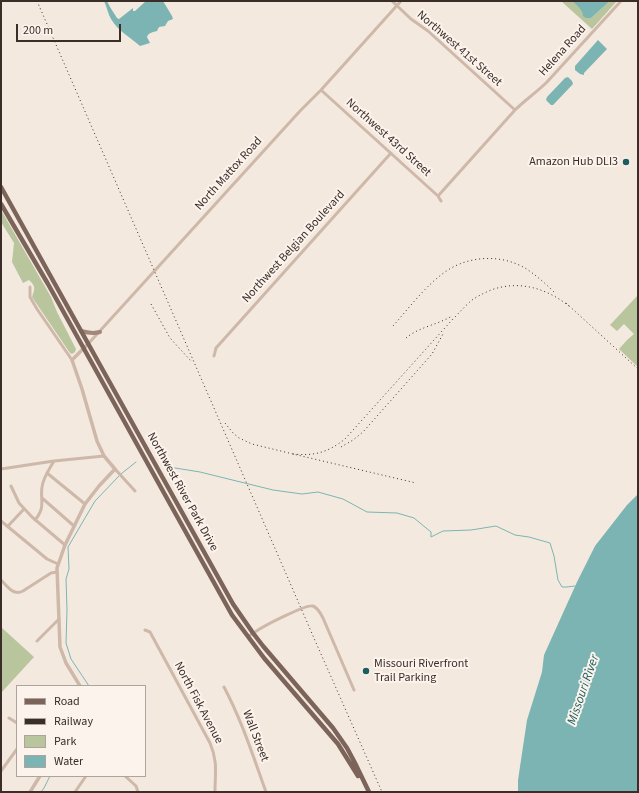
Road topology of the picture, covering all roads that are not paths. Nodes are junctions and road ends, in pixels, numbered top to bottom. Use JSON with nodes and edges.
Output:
{"nodes":[{"id":1,"x":392,"y":1,"type":"edge"},
{"id":2,"x":401,"y":1,"type":"edge"},
{"id":3,"x":621,"y":1,"type":"edge"},
{"id":4,"x":397,"y":6,"type":"junction"},
{"id":5,"x":321,"y":90,"type":"junction"},
{"id":6,"x":515,"y":110,"type":"junction"},
{"id":7,"x":390,"y":153,"type":"junction"},
{"id":8,"x":1,"y":187,"type":"edge"},
{"id":9,"x":438,"y":196,"type":"junction"},
{"id":10,"x":441,"y":201,"type":"dead end"},
{"id":11,"x":1,"y":204,"type":"edge"},
{"id":12,"x":30,"y":287,"type":"dead end"},
{"id":13,"x":81,"y":331,"type":"junction"},
{"id":14,"x":100,"y":332,"type":"junction"},
{"id":15,"x":88,"y":344,"type":"junction"},
{"id":16,"x":84,"y":348,"type":"junction"},
{"id":17,"x":214,"y":356,"type":"dead end"},
{"id":18,"x":72,"y":360,"type":"junction"},
{"id":19,"x":104,"y":456,"type":"junction"},
{"id":20,"x":54,"y":461,"type":"junction"},
{"id":21,"x":1,"y":469,"type":"edge"},
{"id":22,"x":116,"y":471,"type":"junction"},
{"id":23,"x":47,"y":473,"type":"junction"},
{"id":24,"x":10,"y":486,"type":"dead end"},
{"id":25,"x":135,"y":491,"type":"dead end"},
{"id":26,"x":42,"y":498,"type":"junction"},
{"id":27,"x":175,"y":499,"type":"junction"},
{"id":28,"x":169,"y":502,"type":"junction"},
{"id":29,"x":85,"y":504,"type":"junction"},
{"id":30,"x":24,"y":509,"type":"junction"},
{"id":31,"x":35,"y":520,"type":"junction"},
{"id":32,"x":1,"y":521,"type":"edge"},
{"id":33,"x":8,"y":526,"type":"junction"},
{"id":34,"x":74,"y":526,"type":"junction"},
{"id":35,"x":65,"y":545,"type":"junction"},
{"id":36,"x":58,"y":564,"type":"junction"},
{"id":37,"x":57,"y":572,"type":"junction"},
{"id":38,"x":1,"y":580,"type":"edge"},
{"id":39,"x":59,"y":619,"type":"junction"},
{"id":40,"x":145,"y":630,"type":"dead end"},
{"id":41,"x":253,"y":633,"type":"junction"},
{"id":42,"x":248,"y":637,"type":"junction"},
{"id":43,"x":37,"y":641,"type":"dead end"},
{"id":44,"x":79,"y":685,"type":"edge"},
{"id":45,"x":224,"y":687,"type":"dead end"},
{"id":46,"x":354,"y":690,"type":"dead end"},
{"id":47,"x":9,"y":718,"type":"dead end"},
{"id":48,"x":16,"y":722,"type":"edge"},
{"id":49,"x":16,"y":750,"type":"edge"},
{"id":50,"x":1,"y":771,"type":"edge"},
{"id":51,"x":39,"y":777,"type":"edge"},
{"id":52,"x":85,"y":777,"type":"edge"},
{"id":53,"x":126,"y":777,"type":"edge"},
{"id":54,"x":30,"y":792,"type":"edge"},
{"id":55,"x":75,"y":792,"type":"edge"},
{"id":56,"x":138,"y":792,"type":"edge"},
{"id":57,"x":215,"y":792,"type":"edge"},
{"id":58,"x":266,"y":792,"type":"edge"},
{"id":59,"x":368,"y":792,"type":"edge"}],
"edges":[{"from":1,"to":4,"type":"street","name":"Northwest 41st Street"},
{"from":2,"to":4,"type":"street","name":"North Mattox Road"},
{"from":3,"to":6,"type":"street","name":"Helena Road"},
{"from":4,"to":5,"type":"street","name":"North Mattox Road"},
{"from":4,"to":6,"type":"street","name":"Northwest 41st Street"},
{"from":5,"to":7,"type":"street","name":"Northwest 43rd Street"},
{"from":5,"to":14,"type":"street","name":"North Mattox Road"},
{"from":6,"to":9,"type":"street","name":"Helena Road"},
{"from":7,"to":9,"type":"street","name":"Northwest 43rd Street"},
{"from":7,"to":17,"type":"street","name":"Northwest Belgian Boulevard"},
{"from":8,"to":13,"type":"main road","name":"Northwest River Park Drive"},
{"from":9,"to":10,"type":"street","name":"Northwest 43rd Street"},
{"from":11,"to":16,"type":"main road","name":"Northwest River Park Drive"},
{"from":12,"to":18,"type":"street"},
{"from":13,"to":14,"type":"main road"},
{"from":13,"to":15,"type":"main road","name":"Northwest River Park Drive"},
{"from":14,"to":15,"type":"street","name":"North Mattox Road"},
{"from":15,"to":16,"type":"street","name":"North Mattox Road"},
{"from":15,"to":27,"type":"main road","name":"Northwest River Park Drive"},
{"from":16,"to":18,"type":"street","name":"North Mattox Road"},
{"from":16,"to":28,"type":"main road","name":"Northwest River Park Drive"},
{"from":18,"to":19,"type":"street"},
{"from":19,"to":20,"type":"street"},
{"from":19,"to":22,"type":"street"},
{"from":20,"to":21,"type":"street"},
{"from":20,"to":23,"type":"street"},
{"from":22,"to":25,"type":"street"},
{"from":22,"to":29,"type":"street"},
{"from":23,"to":26,"type":"street"},
{"from":23,"to":29,"type":"street"},
{"from":24,"to":30,"type":"street"},
{"from":26,"to":31,"type":"street"},
{"from":26,"to":34,"type":"street"},
{"from":27,"to":28,"type":"main road"},
{"from":27,"to":41,"type":"main road","name":"Northwest River Park Drive"},
{"from":28,"to":42,"type":"main road","name":"Northwest River Park Drive"},
{"from":29,"to":34,"type":"street"},
{"from":30,"to":31,"type":"street"},
{"from":30,"to":33,"type":"street"},
{"from":31,"to":35,"type":"street"},
{"from":32,"to":33,"type":"street"},
{"from":33,"to":36,"type":"street"},
{"from":34,"to":35,"type":"street"},
{"from":35,"to":36,"type":"street"},
{"from":36,"to":37,"type":"street"},
{"from":37,"to":38,"type":"street"},
{"from":37,"to":39,"type":"street"},
{"from":39,"to":43,"type":"street"},
{"from":39,"to":44,"type":"street"},
{"from":40,"to":57,"type":"street","name":"North Fisk Avenue"},
{"from":41,"to":42,"type":"street"},
{"from":41,"to":46,"type":"street"},
{"from":41,"to":59,"type":"main road","name":"Northwest River Park Drive"},
{"from":42,"to":59,"type":"main road","name":"Northwest River Park Drive"},
{"from":45,"to":58,"type":"street","name":"Wall Street"},
{"from":47,"to":48,"type":"street"},
{"from":49,"to":50,"type":"street"},
{"from":51,"to":54,"type":"street"},
{"from":52,"to":55,"type":"street"},
{"from":53,"to":56,"type":"street"}]}
